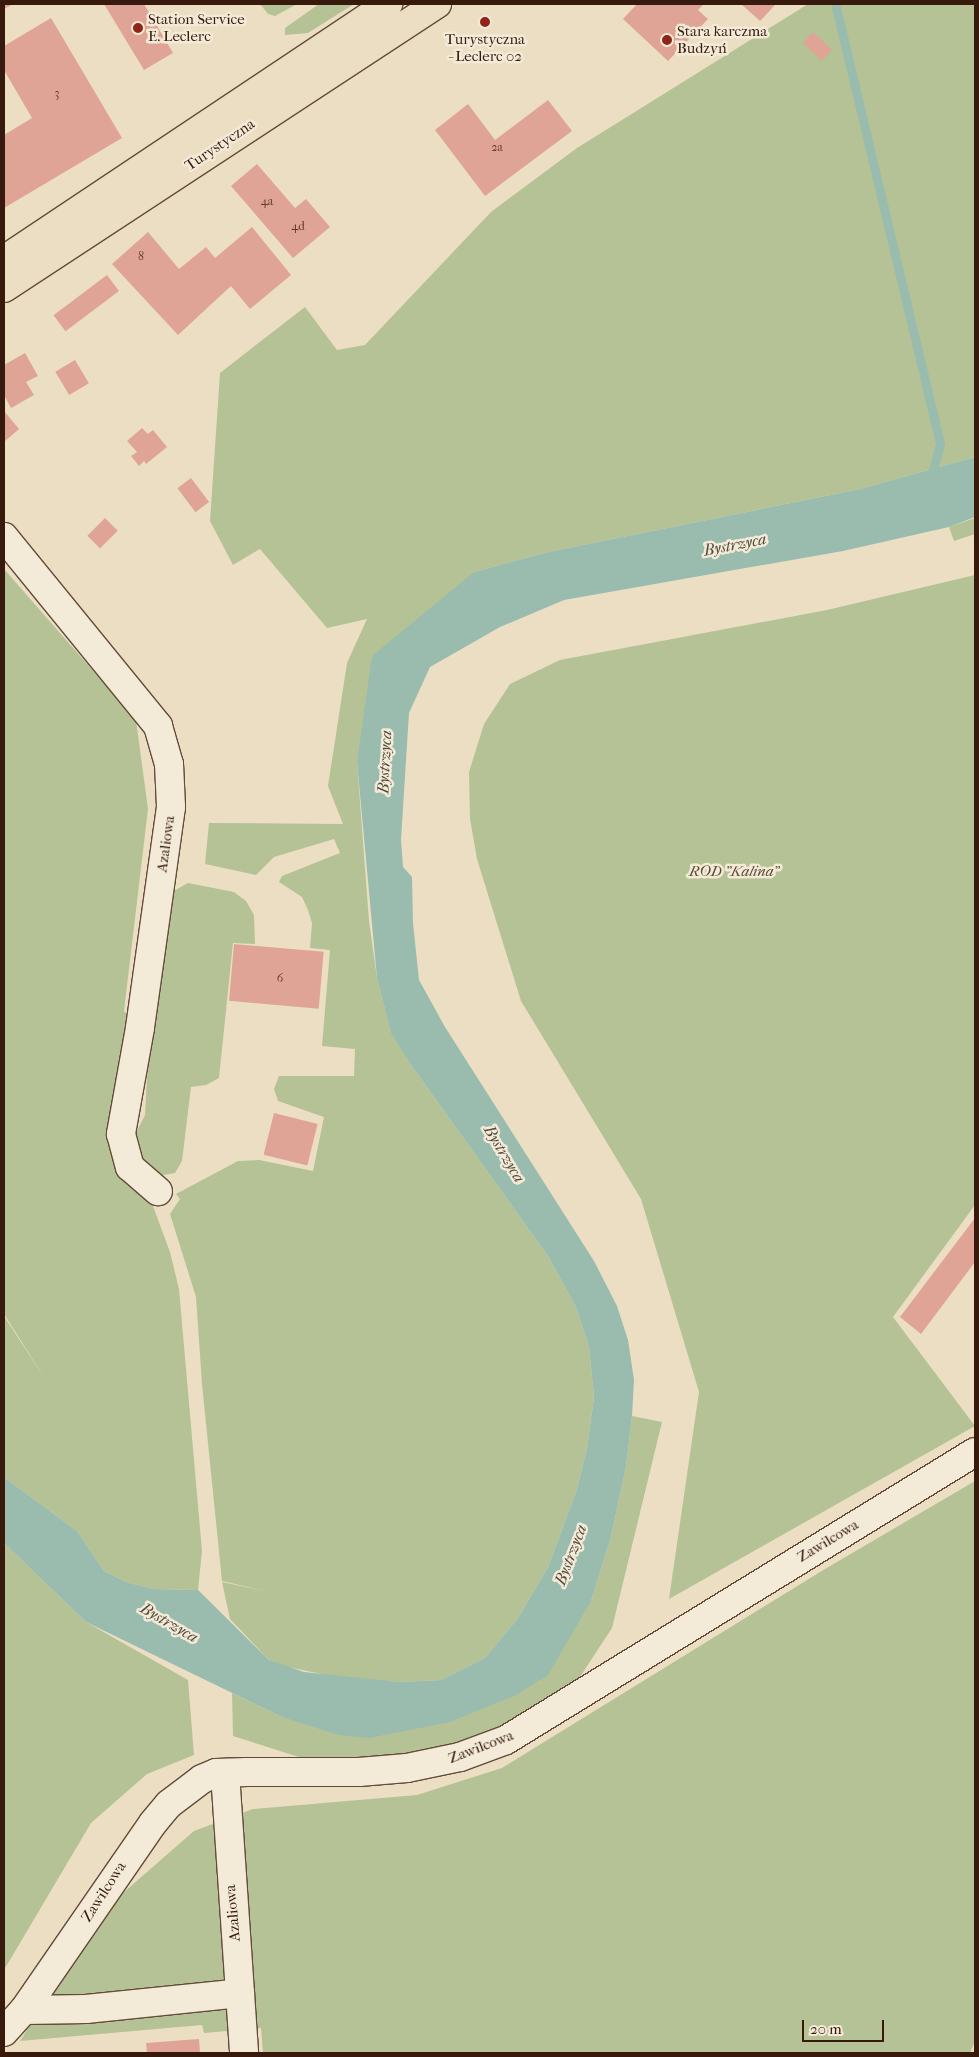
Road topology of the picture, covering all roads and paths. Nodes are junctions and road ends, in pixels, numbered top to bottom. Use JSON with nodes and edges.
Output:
{"nodes":[{"id":1,"x":388,"y":4,"type":"edge"},
{"id":2,"x":437,"y":4,"type":"edge"},
{"id":3,"x":4,"y":260,"type":"edge"},
{"id":4,"x":4,"y":288,"type":"edge"},
{"id":5,"x":4,"y":537,"type":"edge"},
{"id":6,"x":158,"y":1191,"type":"dead end"},
{"id":7,"x":975,"y":1452,"type":"edge"},
{"id":8,"x":225,"y":1773,"type":"junction"},
{"id":9,"x":240,"y":1993,"type":"junction"},
{"id":10,"x":24,"y":2010,"type":"junction"},
{"id":11,"x":4,"y":2032,"type":"edge"},
{"id":12,"x":244,"y":2053,"type":"edge"}],
"edges":[{"from":1,"to":3,"type":"main road","name":"Turystyczna"},
{"from":2,"to":4,"type":"main road","name":"Turystyczna"},
{"from":5,"to":6,"type":"street","name":"Azaliowa"},
{"from":7,"to":8,"type":"street","name":"Zawilcowa"},
{"from":8,"to":9,"type":"street","name":"Azaliowa"},
{"from":8,"to":10,"type":"street","name":"Zawilcowa"},
{"from":9,"to":10,"type":"street"},
{"from":9,"to":12,"type":"street","name":"Azaliowa"},
{"from":10,"to":11,"type":"street","name":"Zawilcowa"}]}
